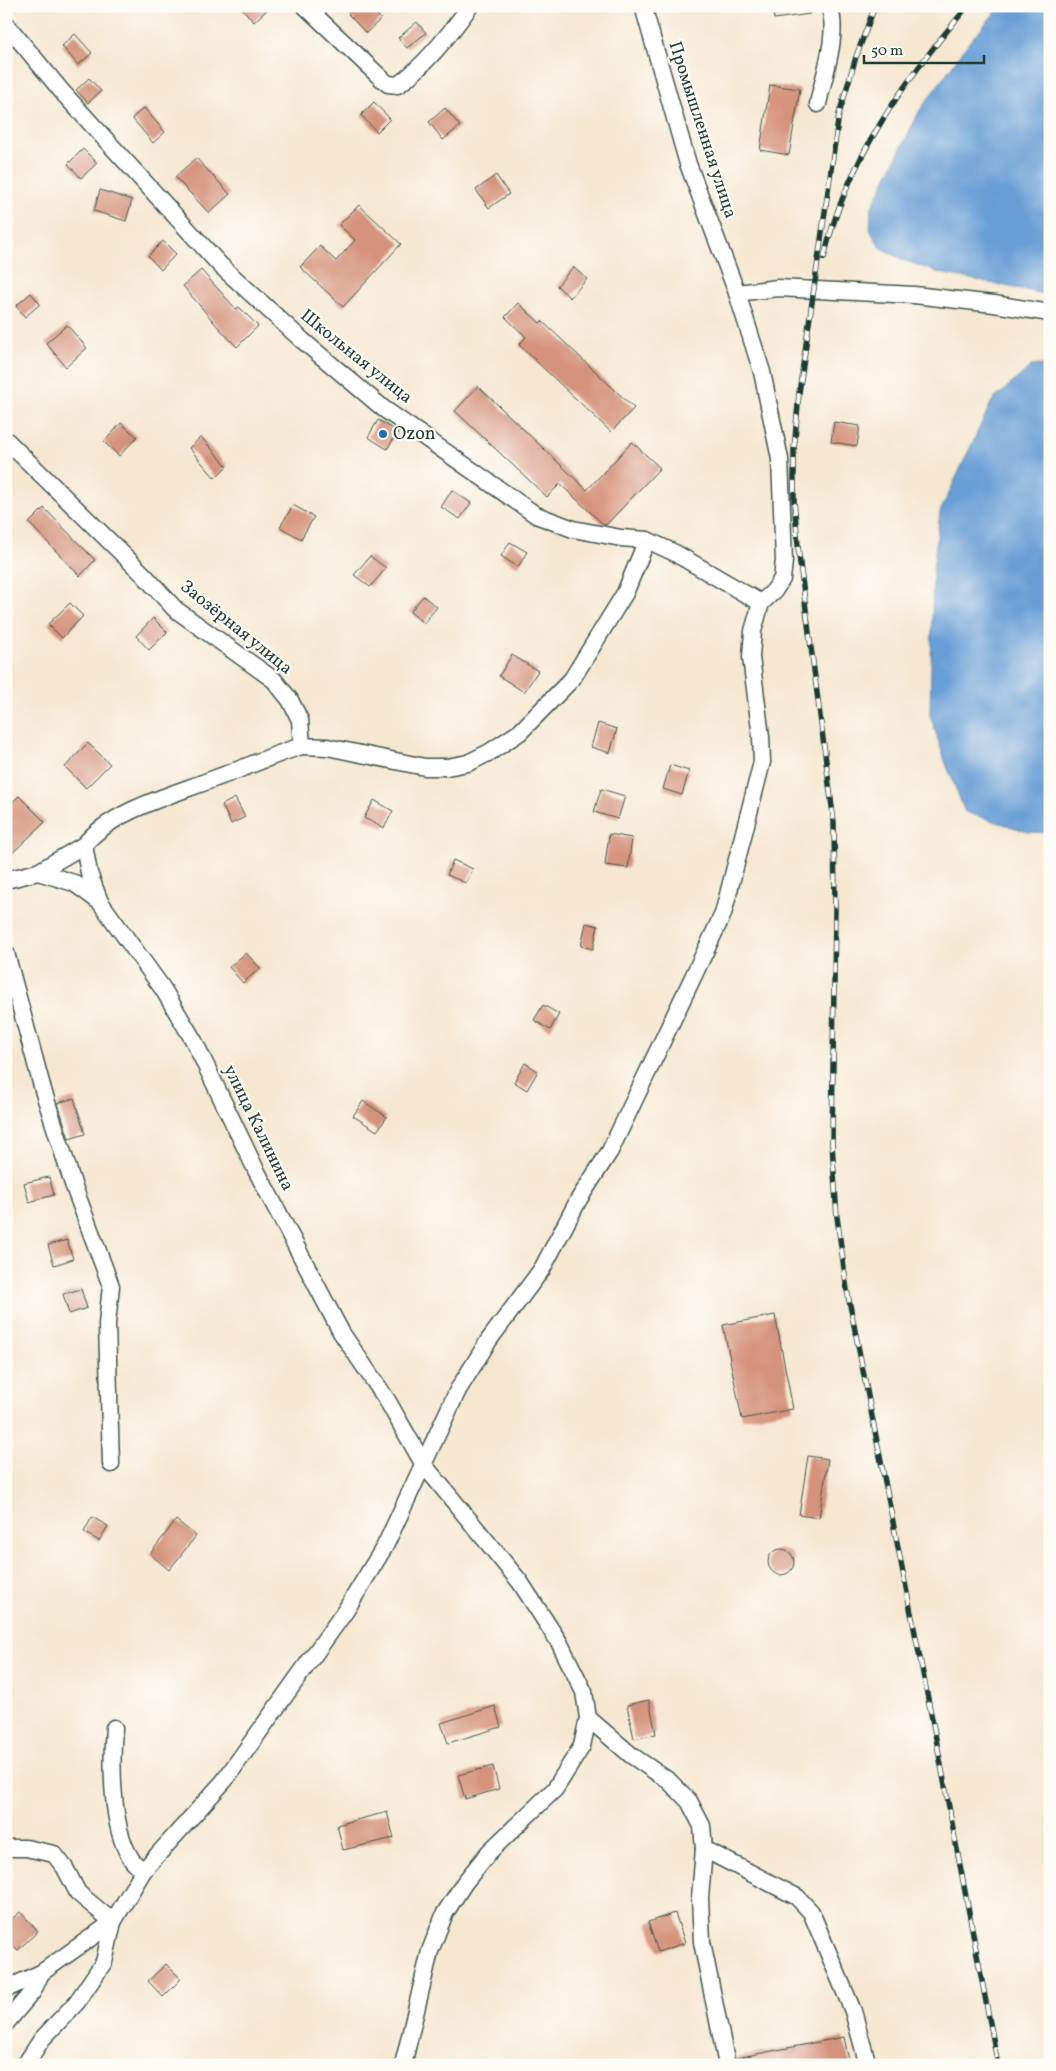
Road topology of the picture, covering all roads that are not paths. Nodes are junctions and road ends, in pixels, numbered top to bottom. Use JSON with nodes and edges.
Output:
{"nodes":[{"id":1,"x":305,"y":6,"type":"edge"},
{"id":2,"x":470,"y":6,"type":"edge"},
{"id":3,"x":643,"y":6,"type":"edge"},
{"id":4,"x":830,"y":6,"type":"edge"},
{"id":5,"x":6,"y":24,"type":"edge"},
{"id":6,"x":818,"y":104,"type":"dead end"},
{"id":7,"x":737,"y":292,"type":"junction"},
{"id":8,"x":1050,"y":313,"type":"edge"},
{"id":9,"x":6,"y":440,"type":"edge"},
{"id":10,"x":647,"y":540,"type":"junction"},
{"id":11,"x":761,"y":603,"type":"junction"},
{"id":12,"x":302,"y":746,"type":"junction"},
{"id":13,"x":84,"y":845,"type":"junction"},
{"id":14,"x":38,"y":872,"type":"junction"},
{"id":15,"x":6,"y":880,"type":"edge"},
{"id":16,"x":100,"y":902,"type":"junction"},
{"id":17,"x":6,"y":953,"type":"edge"},
{"id":18,"x":111,"y":1464,"type":"dead end"},
{"id":19,"x":424,"y":1465,"type":"junction"},
{"id":20,"x":588,"y":1718,"type":"junction"},
{"id":21,"x":114,"y":1728,"type":"dead end"},
{"id":22,"x":6,"y":1848,"type":"edge"},
{"id":23,"x":704,"y":1849,"type":"junction"},
{"id":24,"x":143,"y":1871,"type":"junction"},
{"id":25,"x":113,"y":1922,"type":"junction"},
{"id":26,"x":41,"y":1973,"type":"junction"},
{"id":27,"x":6,"y":1989,"type":"edge"},
{"id":28,"x":6,"y":2023,"type":"edge"},
{"id":29,"x":25,"y":2065,"type":"edge"},
{"id":30,"x":403,"y":2065,"type":"edge"},
{"id":31,"x":727,"y":2065,"type":"edge"},
{"id":32,"x":868,"y":2065,"type":"edge"}],
"edges":[{"from":1,"to":2,"type":"street"},
{"from":3,"to":7,"type":"street","name":"Промышленная улица"},
{"from":4,"to":6,"type":"street"},
{"from":5,"to":10,"type":"street","name":"Школьная улица"},
{"from":7,"to":8,"type":"street"},
{"from":7,"to":11,"type":"street","name":"Промышленная улица"},
{"from":9,"to":12,"type":"street","name":"Заозёрная улица"},
{"from":10,"to":11,"type":"street","name":"Школьная улица"},
{"from":10,"to":12,"type":"street"},
{"from":11,"to":19,"type":"street"},
{"from":12,"to":13,"type":"street"},
{"from":13,"to":14,"type":"street"},
{"from":13,"to":16,"type":"street"},
{"from":14,"to":15,"type":"street"},
{"from":14,"to":16,"type":"street","name":"улица Калинина"},
{"from":16,"to":19,"type":"street","name":"улица Калинина"},
{"from":17,"to":18,"type":"street"},
{"from":19,"to":20,"type":"street","name":"улица Калинина"},
{"from":19,"to":24,"type":"street"},
{"from":20,"to":23,"type":"street"},
{"from":20,"to":30,"type":"street"},
{"from":21,"to":24,"type":"street"},
{"from":22,"to":25,"type":"street"},
{"from":23,"to":31,"type":"street"},
{"from":23,"to":32,"type":"street"},
{"from":24,"to":25,"type":"street"},
{"from":25,"to":26,"type":"street"},
{"from":25,"to":29,"type":"street"},
{"from":26,"to":27,"type":"street"},
{"from":26,"to":28,"type":"street"}]}
